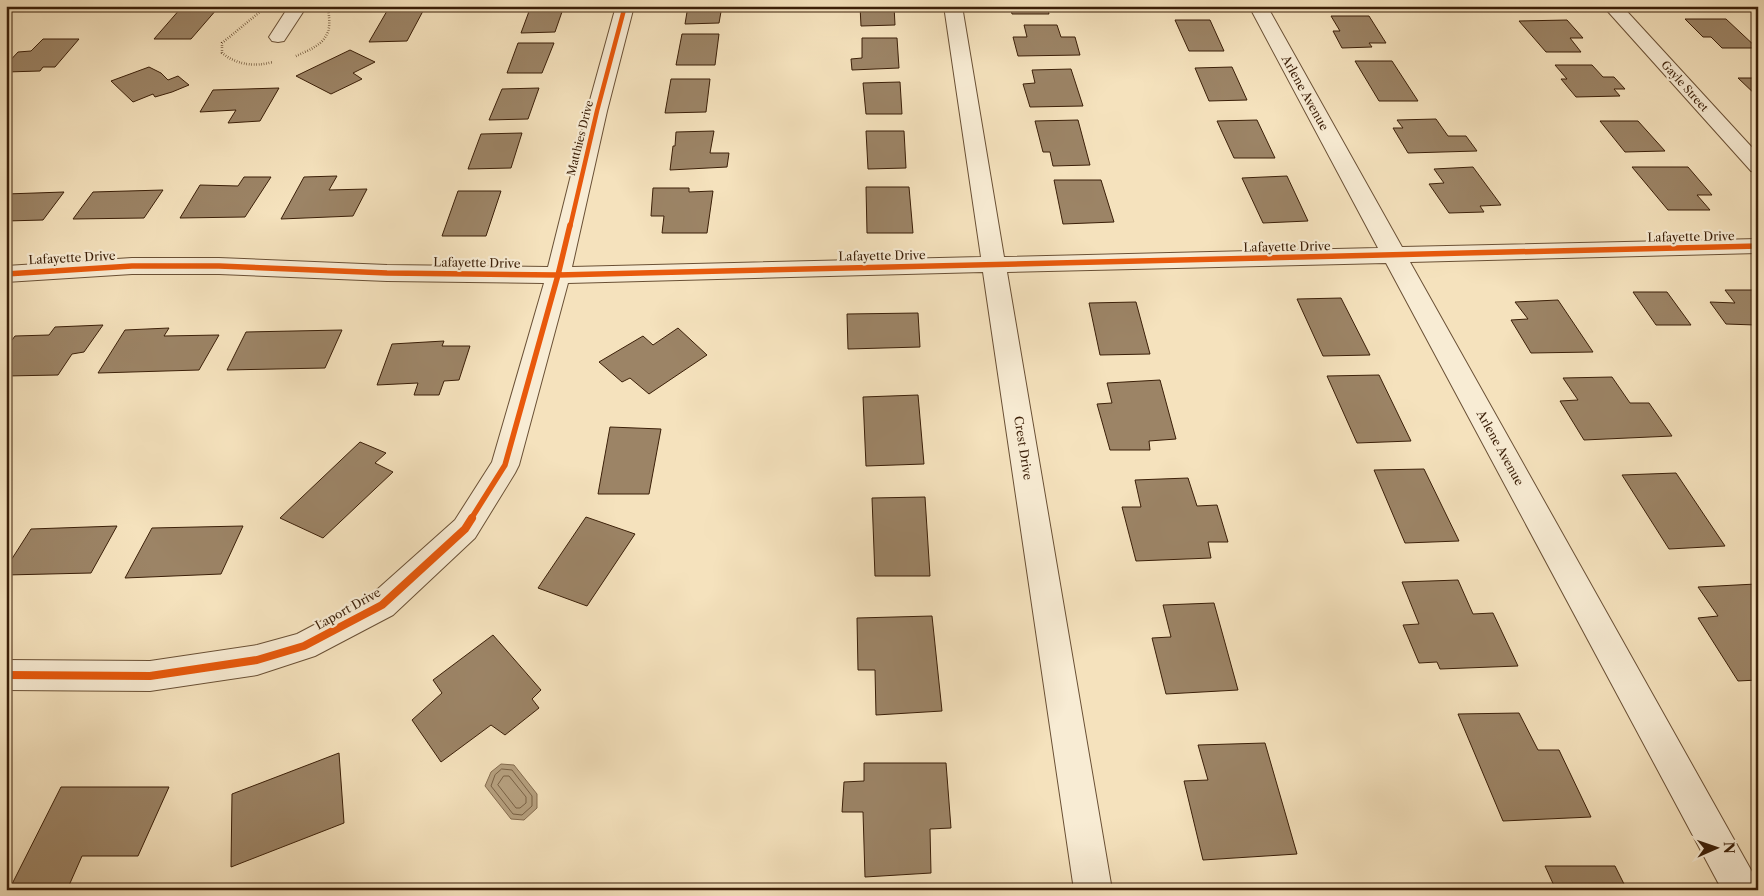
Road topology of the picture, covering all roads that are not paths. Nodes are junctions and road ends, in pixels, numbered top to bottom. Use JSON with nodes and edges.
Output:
{"nodes":[{"id":1,"x":298,"y":6,"type":"edge"},
{"id":2,"x":626,"y":6,"type":"edge"},
{"id":3,"x":953,"y":6,"type":"edge"},
{"id":4,"x":1258,"y":6,"type":"edge"},
{"id":5,"x":1612,"y":6,"type":"edge"},
{"id":6,"x":278,"y":36,"type":"dead end"},
{"id":7,"x":1758,"y":167,"type":"edge"},
{"id":8,"x":1758,"y":246,"type":"edge"},
{"id":9,"x":1395,"y":256,"type":"junction"},
{"id":10,"x":994,"y":264,"type":"junction"},
{"id":11,"x":6,"y":274,"type":"edge"},
{"id":12,"x":558,"y":275,"type":"junction"},
{"id":13,"x":6,"y":675,"type":"edge"},
{"id":14,"x":1093,"y":890,"type":"edge"},
{"id":15,"x":1742,"y":890,"type":"edge"}],
"edges":[{"from":1,"to":6,"type":"street"},
{"from":2,"to":12,"type":"street","name":"Matthies Drive"},
{"from":3,"to":10,"type":"street","name":"Crest Drive"},
{"from":4,"to":9,"type":"street","name":"Arlene Avenue"},
{"from":5,"to":7,"type":"street","name":"Gayle Street"},
{"from":8,"to":9,"type":"street","name":"Lafayette Drive"},
{"from":9,"to":10,"type":"street","name":"Lafayette Drive"},
{"from":9,"to":15,"type":"street","name":"Arlene Avenue"},
{"from":10,"to":12,"type":"street","name":"Lafayette Drive"},
{"from":10,"to":14,"type":"street","name":"Crest Drive"},
{"from":11,"to":12,"type":"street","name":"Lafayette Drive"},
{"from":12,"to":13,"type":"street","name":"Laport Drive"}]}
